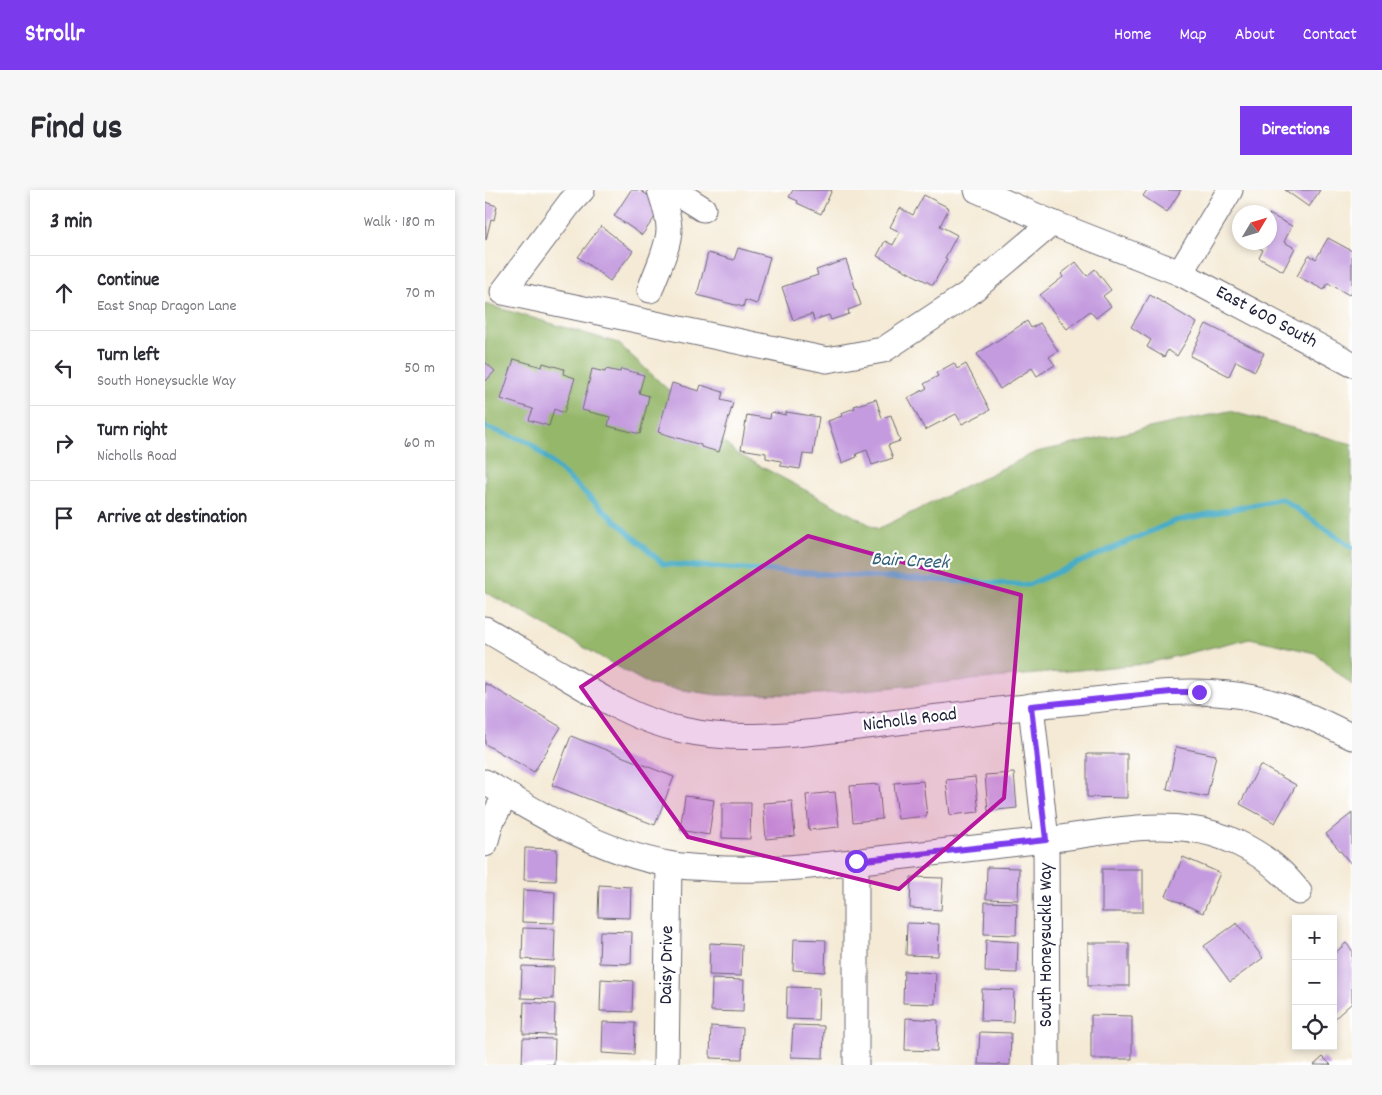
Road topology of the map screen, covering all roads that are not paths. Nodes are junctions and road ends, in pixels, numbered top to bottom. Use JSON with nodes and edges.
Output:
{"nodes":[{"id":1,"x":582,"y":190,"type":"edge"},
{"id":2,"x":660,"y":190,"type":"edge"},
{"id":3,"x":673,"y":190,"type":"edge"},
{"id":4,"x":977,"y":190,"type":"edge"},
{"id":5,"x":1231,"y":190,"type":"edge"},
{"id":6,"x":703,"y":209,"type":"dead end"},
{"id":7,"x":1052,"y":222,"type":"junction"},
{"id":8,"x":1180,"y":273,"type":"junction"},
{"id":9,"x":650,"y":290,"type":"dead end"},
{"id":10,"x":1352,"y":364,"type":"edge"},
{"id":11,"x":485,"y":629,"type":"edge"},
{"id":12,"x":1031,"y":706,"type":"junction"},
{"id":13,"x":1352,"y":737,"type":"edge"},
{"id":14,"x":495,"y":788,"type":"edge"},
{"id":15,"x":1046,"y":840,"type":"junction"},
{"id":16,"x":485,"y":844,"type":"edge"},
{"id":17,"x":856,"y":861,"type":"junction"},
{"id":18,"x":669,"y":865,"type":"junction"},
{"id":19,"x":1299,"y":892,"type":"dead end"},
{"id":20,"x":666,"y":1065,"type":"edge"},
{"id":21,"x":856,"y":1065,"type":"edge"},
{"id":22,"x":1047,"y":1065,"type":"edge"}],
"edges":[{"from":1,"to":7,"type":"street"},
{"from":2,"to":9,"type":"street"},
{"from":3,"to":6,"type":"street"},
{"from":4,"to":7,"type":"street","name":"East 600 South"},
{"from":5,"to":8,"type":"street"},
{"from":7,"to":8,"type":"street","name":"East 600 South"},
{"from":8,"to":10,"type":"street","name":"East 600 South"},
{"from":11,"to":12,"type":"street","name":"Nicholls Road"},
{"from":12,"to":13,"type":"street","name":"Nicholls Road"},
{"from":12,"to":15,"type":"street","name":"South Honeysuckle Way"},
{"from":14,"to":16,"type":"street"},
{"from":14,"to":18,"type":"street"},
{"from":15,"to":17,"type":"street"},
{"from":15,"to":19,"type":"street"},
{"from":15,"to":22,"type":"street","name":"South Honeysuckle Way"},
{"from":17,"to":18,"type":"street"},
{"from":17,"to":21,"type":"street"},
{"from":18,"to":20,"type":"street","name":"Daisy Drive"}]}
